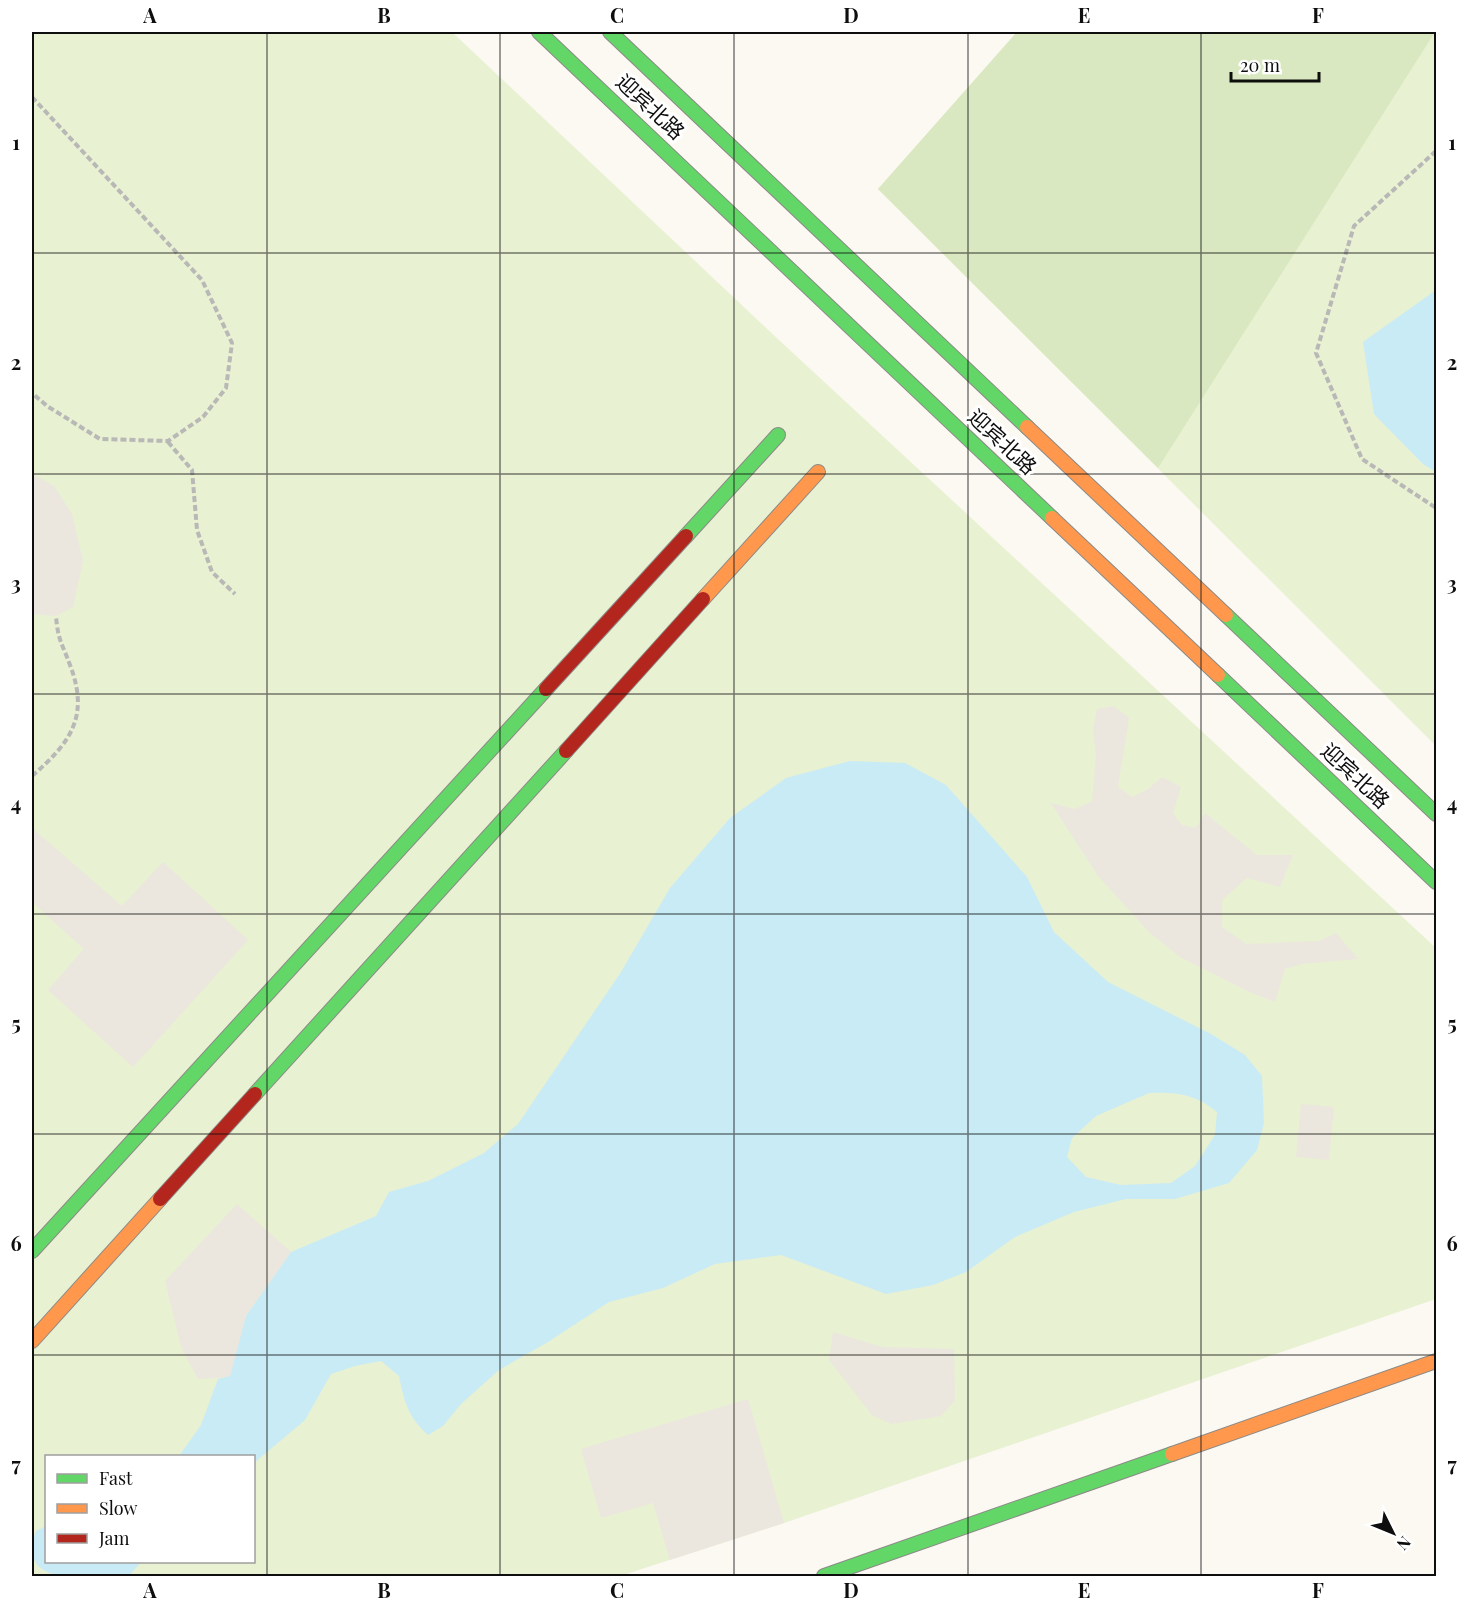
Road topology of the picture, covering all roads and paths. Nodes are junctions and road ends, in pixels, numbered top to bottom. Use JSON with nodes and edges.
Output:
{"nodes":[{"id":1,"x":539,"y":32,"type":"edge"},
{"id":2,"x":610,"y":32,"type":"edge"},
{"id":3,"x":32,"y":97,"type":"edge"},
{"id":4,"x":1437,"y":151,"type":"edge"},
{"id":5,"x":32,"y":393,"type":"edge"},
{"id":6,"x":778,"y":435,"type":"dead end"},
{"id":7,"x":167,"y":441,"type":"junction"},
{"id":8,"x":818,"y":472,"type":"dead end"},
{"id":9,"x":1437,"y":508,"type":"edge"},
{"id":10,"x":235,"y":594,"type":"dead end"},
{"id":11,"x":56,"y":616,"type":"dead end"},
{"id":12,"x":32,"y":776,"type":"edge"},
{"id":13,"x":1437,"y":814,"type":"edge"},
{"id":14,"x":1437,"y":882,"type":"edge"},
{"id":15,"x":32,"y":1251,"type":"edge"},
{"id":16,"x":32,"y":1341,"type":"edge"},
{"id":17,"x":1437,"y":1361,"type":"edge"},
{"id":18,"x":824,"y":1576,"type":"edge"}],
"edges":[{"from":1,"to":14,"type":"main road","name":"迎宾北路"},
{"from":2,"to":13,"type":"main road","name":"迎宾北路"},
{"from":3,"to":7,"type":"path"},
{"from":4,"to":9,"type":"path"},
{"from":5,"to":7,"type":"path"},
{"from":6,"to":15,"type":"main road"},
{"from":7,"to":10,"type":"path"},
{"from":8,"to":16,"type":"main road"},
{"from":11,"to":12,"type":"path"},
{"from":17,"to":18,"type":"main road"}]}
